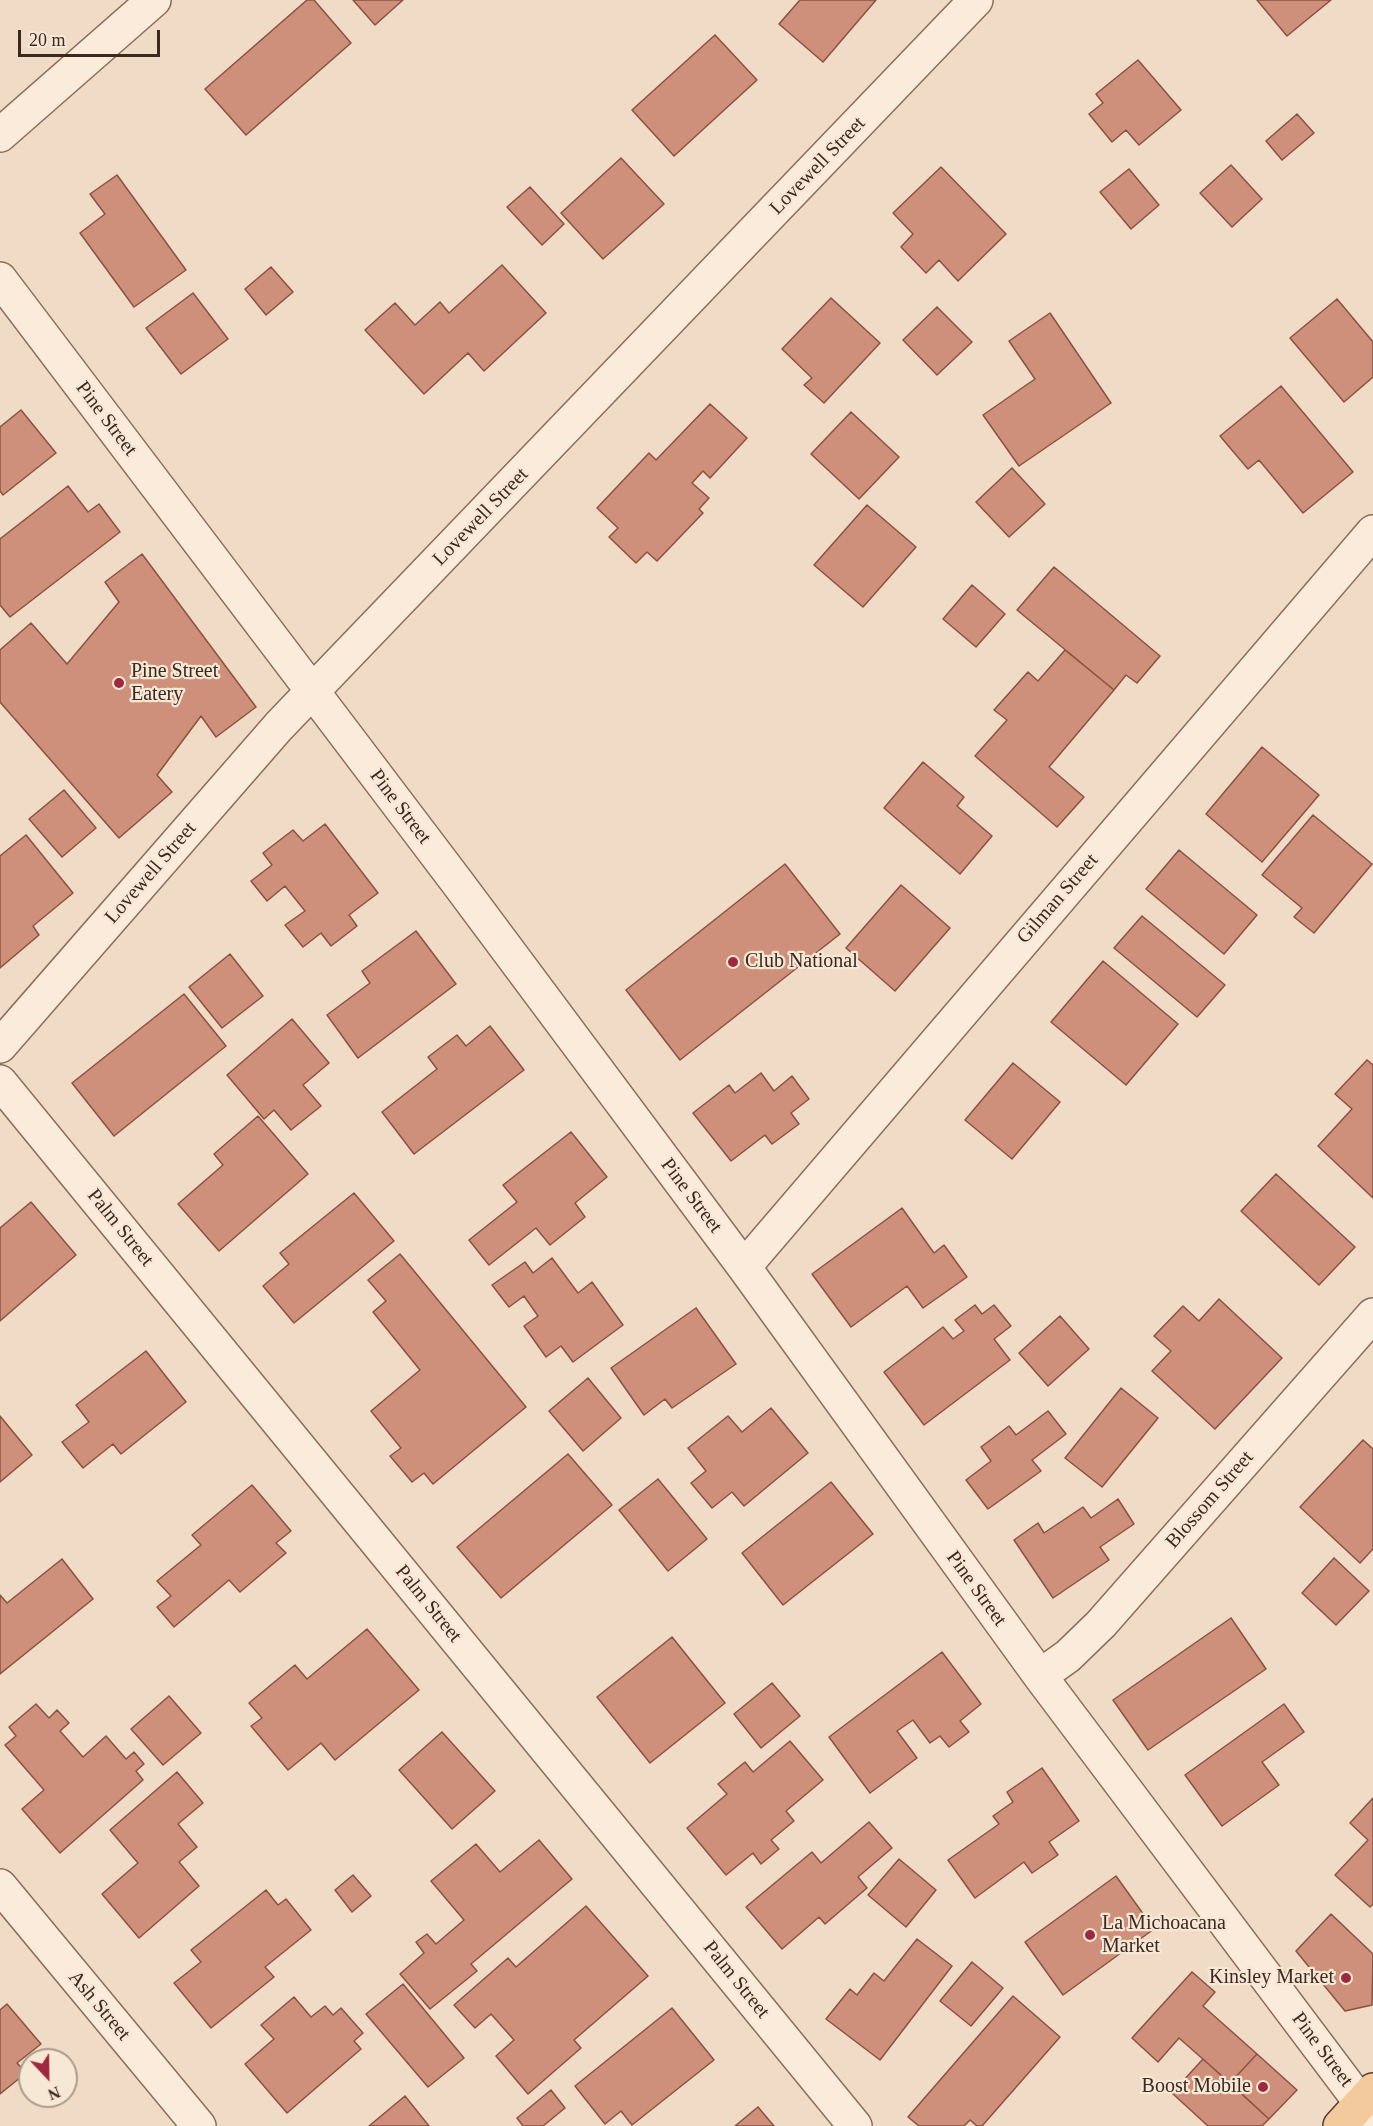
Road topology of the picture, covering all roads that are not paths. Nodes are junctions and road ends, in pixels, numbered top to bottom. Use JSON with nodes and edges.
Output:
{"nodes":[{"id":1,"x":154,"y":0,"type":"edge"},
{"id":2,"x":976,"y":0,"type":"edge"},
{"id":3,"x":0,"y":135,"type":"edge"},
{"id":4,"x":0,"y":279,"type":"edge"},
{"id":5,"x":1373,"y":532,"type":"edge"},
{"id":6,"x":312,"y":693,"type":"junction"},
{"id":7,"x":0,"y":1046,"type":"edge"},
{"id":8,"x":0,"y":1082,"type":"edge"},
{"id":9,"x":744,"y":1267,"type":"junction"},
{"id":10,"x":1373,"y":1315,"type":"edge"},
{"id":11,"x":1040,"y":1676,"type":"junction"},
{"id":12,"x":0,"y":1886,"type":"edge"},
{"id":13,"x":1362,"y":2109,"type":"edge"},
{"id":14,"x":199,"y":2126,"type":"edge"},
{"id":15,"x":855,"y":2126,"type":"edge"}],
"edges":[{"from":1,"to":3,"type":"street"},
{"from":2,"to":6,"type":"street","name":"Lovewell Street"},
{"from":4,"to":6,"type":"street","name":"Pine Street"},
{"from":5,"to":9,"type":"street","name":"Gilman Street"},
{"from":6,"to":7,"type":"street","name":"Lovewell Street"},
{"from":6,"to":9,"type":"street","name":"Pine Street"},
{"from":8,"to":15,"type":"street","name":"Palm Street"},
{"from":9,"to":11,"type":"street","name":"Pine Street"},
{"from":10,"to":11,"type":"street","name":"Blossom Street"},
{"from":11,"to":13,"type":"street","name":"Pine Street"},
{"from":12,"to":14,"type":"street","name":"Ash Street"}]}
